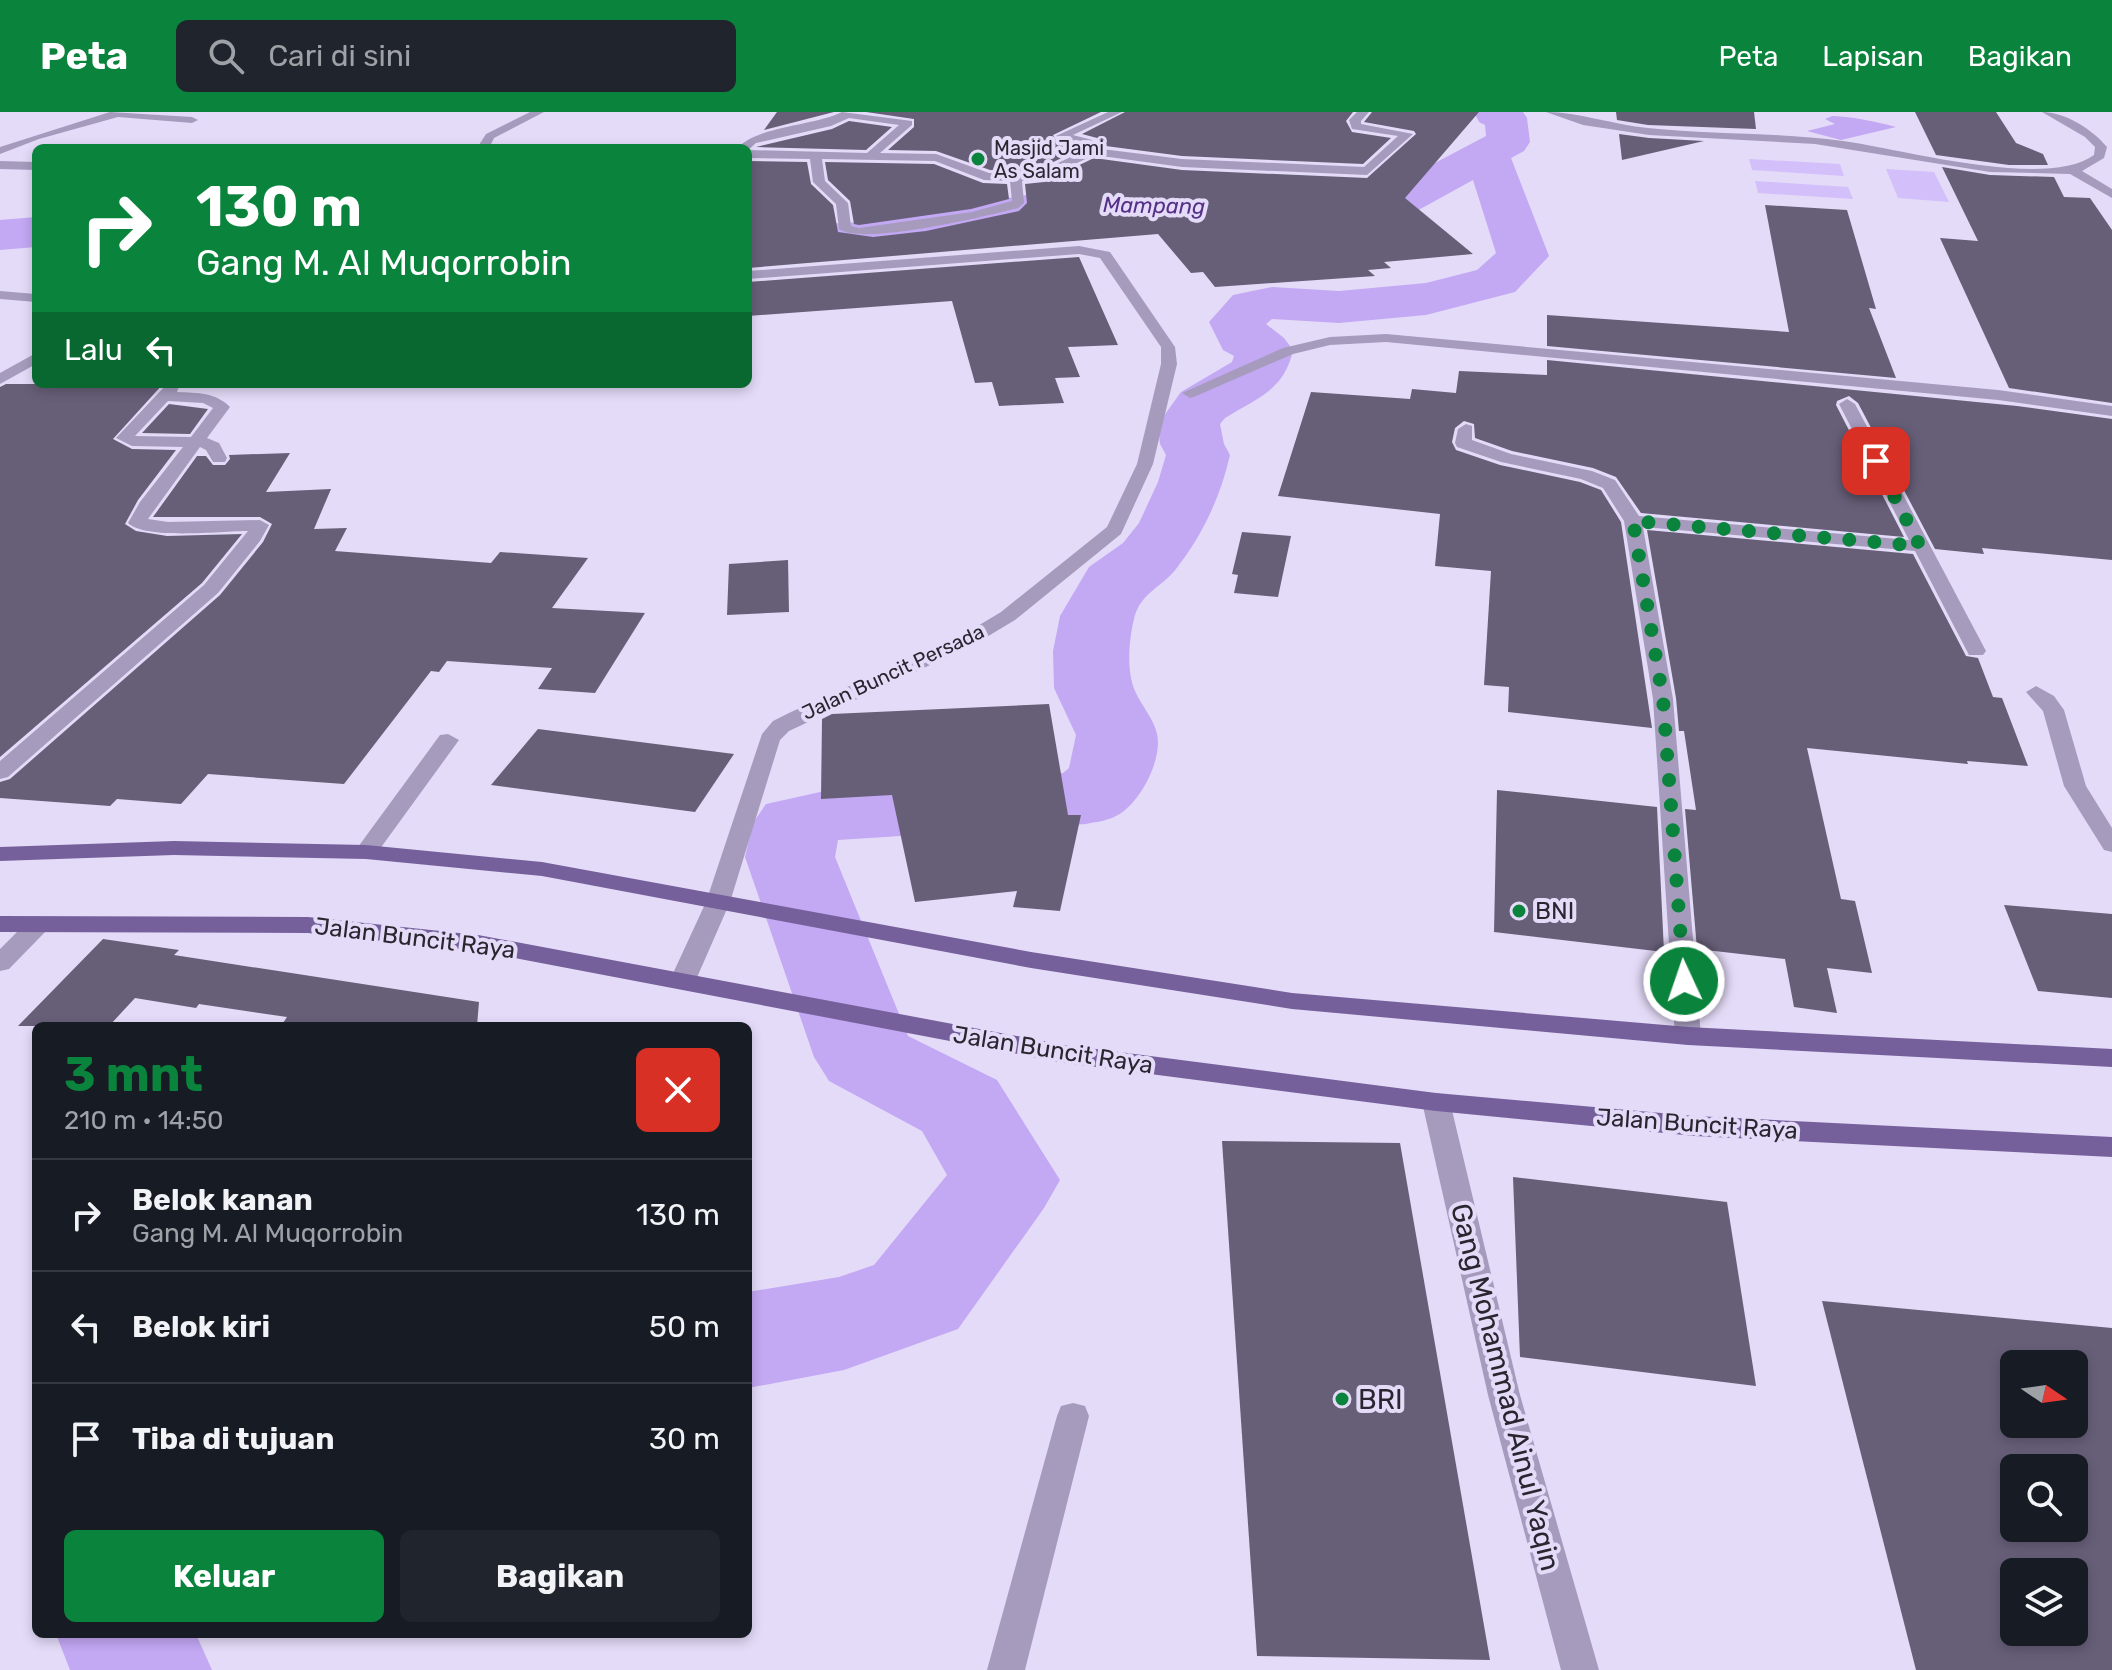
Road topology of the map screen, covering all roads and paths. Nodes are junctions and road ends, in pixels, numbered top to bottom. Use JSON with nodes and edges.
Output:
{"nodes":[{"id":1,"x":539,"y":112,"type":"edge"},
{"id":2,"x":1117,"y":112,"type":"edge"},
{"id":3,"x":1364,"y":112,"type":"edge"},
{"id":4,"x":1551,"y":112,"type":"edge"},
{"id":5,"x":2047,"y":112,"type":"edge"},
{"id":6,"x":116,"y":113,"type":"edge"},
{"id":7,"x":192,"y":120,"type":"dead end"},
{"id":8,"x":485,"y":144,"type":"edge"},
{"id":9,"x":748,"y":144,"type":"edge"},
{"id":10,"x":0,"y":151,"type":"edge"},
{"id":11,"x":1091,"y":151,"type":"junction"},
{"id":12,"x":752,"y":154,"type":"edge"},
{"id":13,"x":815,"y":154,"type":"junction"},
{"id":14,"x":871,"y":155,"type":"junction"},
{"id":15,"x":0,"y":165,"type":"edge"},
{"id":16,"x":32,"y":166,"type":"edge"},
{"id":17,"x":2073,"y":171,"type":"junction"},
{"id":18,"x":1016,"y":178,"type":"junction"},
{"id":19,"x":2112,"y":194,"type":"edge"},
{"id":20,"x":752,"y":275,"type":"edge"},
{"id":21,"x":0,"y":295,"type":"edge"},
{"id":22,"x":32,"y":298,"type":"edge"},
{"id":23,"x":0,"y":314,"type":"edge"},
{"id":24,"x":32,"y":360,"type":"edge"},
{"id":25,"x":0,"y":379,"type":"edge"},
{"id":26,"x":171,"y":388,"type":"edge"},
{"id":27,"x":1190,"y":393,"type":"dead end"},
{"id":28,"x":162,"y":396,"type":"junction"},
{"id":29,"x":1847,"y":404,"type":"dead end"},
{"id":30,"x":2112,"y":411,"type":"edge"},
{"id":31,"x":1466,"y":429,"type":"dead end"},
{"id":32,"x":196,"y":441,"type":"junction"},
{"id":33,"x":219,"y":458,"type":"dead end"},
{"id":34,"x":1633,"y":521,"type":"junction"},
{"id":35,"x":1920,"y":546,"type":"junction"},
{"id":36,"x":1976,"y":651,"type":"dead end"},
{"id":37,"x":2036,"y":692,"type":"dead end"},
{"id":38,"x":448,"y":740,"type":"dead end"},
{"id":39,"x":0,"y":772,"type":"edge"},
{"id":40,"x":2112,"y":845,"type":"edge"},
{"id":41,"x":366,"y":852,"type":"junction"},
{"id":42,"x":0,"y":854,"type":"edge"},
{"id":43,"x":718,"y":902,"type":"junction"},
{"id":44,"x":0,"y":924,"type":"edge"},
{"id":45,"x":39,"y":924,"type":"junction"},
{"id":46,"x":0,"y":963,"type":"edge"},
{"id":47,"x":682,"y":982,"type":"junction"},
{"id":48,"x":1688,"y":1036,"type":"junction"},
{"id":49,"x":2112,"y":1058,"type":"edge"},
{"id":50,"x":1436,"y":1102,"type":"junction"},
{"id":51,"x":2112,"y":1147,"type":"edge"},
{"id":52,"x":1073,"y":1416,"type":"dead end"},
{"id":53,"x":1006,"y":1670,"type":"edge"},
{"id":54,"x":1580,"y":1670,"type":"edge"}],
"edges":[{"from":1,"to":8,"type":"street"},
{"from":2,"to":11,"type":"street"},
{"from":3,"to":11,"type":"street"},
{"from":4,"to":17,"type":"street"},
{"from":5,"to":17,"type":"street"},
{"from":6,"to":7,"type":"street"},
{"from":6,"to":10,"type":"street"},
{"from":9,"to":14,"type":"street"},
{"from":11,"to":18,"type":"street"},
{"from":12,"to":13,"type":"street"},
{"from":13,"to":14,"type":"street"},
{"from":13,"to":18,"type":"street"},
{"from":14,"to":18,"type":"street"},
{"from":15,"to":16,"type":"street"},
{"from":17,"to":19,"type":"street"},
{"from":20,"to":43,"type":"street","name":"Jalan Buncit Persada"},
{"from":21,"to":22,"type":"street"},
{"from":22,"to":23,"type":"street"},
{"from":24,"to":25,"type":"street"},
{"from":26,"to":28,"type":"street"},
{"from":27,"to":30,"type":"street"},
{"from":28,"to":32,"type":"street"},
{"from":28,"to":32,"type":"street"},
{"from":29,"to":35,"type":"street"},
{"from":31,"to":34,"type":"street"},
{"from":32,"to":33,"type":"street"},
{"from":32,"to":39,"type":"street"},
{"from":34,"to":35,"type":"street"},
{"from":34,"to":48,"type":"street"},
{"from":35,"to":36,"type":"street"},
{"from":37,"to":40,"type":"street"},
{"from":38,"to":41,"type":"street"},
{"from":41,"to":42,"type":"main road"},
{"from":41,"to":43,"type":"main road"},
{"from":43,"to":47,"type":"street","name":"Jalan Buncit Persada"},
{"from":43,"to":48,"type":"main road"},
{"from":44,"to":45,"type":"main road","name":"Jalan Buncit Raya"},
{"from":45,"to":46,"type":"street"},
{"from":45,"to":47,"type":"main road","name":"Jalan Buncit Raya"},
{"from":47,"to":50,"type":"main road","name":"Jalan Buncit Raya"},
{"from":48,"to":49,"type":"main road"},
{"from":50,"to":51,"type":"main road","name":"Jalan Buncit Raya"},
{"from":50,"to":54,"type":"street","name":"Gang Mohammad Ainul Yaqin"},
{"from":52,"to":53,"type":"street"}]}
